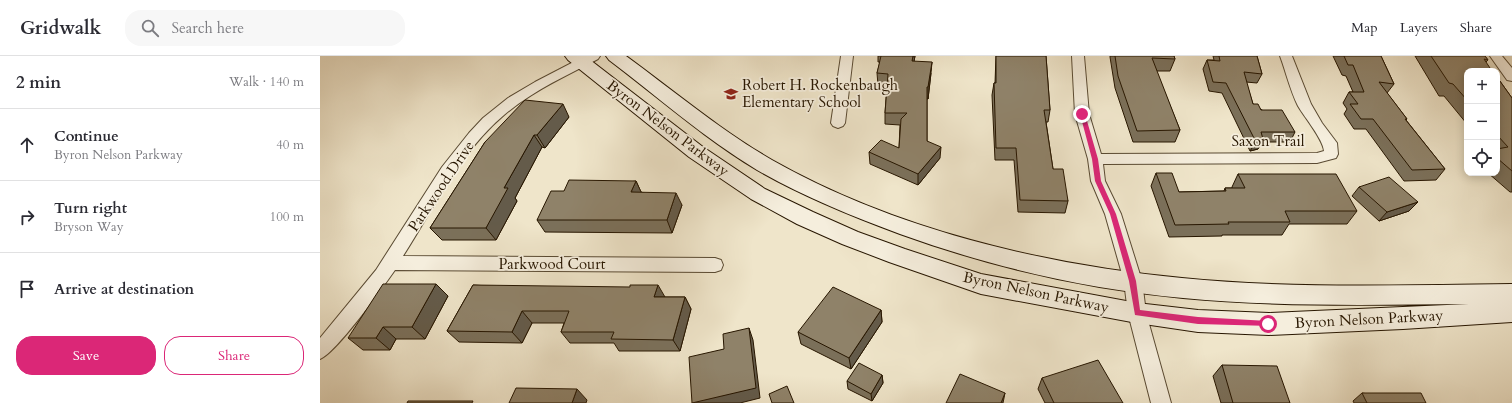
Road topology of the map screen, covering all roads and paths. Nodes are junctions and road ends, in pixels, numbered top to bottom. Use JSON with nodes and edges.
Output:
{"nodes":[{"id":1,"x":615,"y":56,"type":"edge"},
{"id":2,"x":847,"y":56,"type":"edge"},
{"id":3,"x":1078,"y":56,"type":"edge"},
{"id":4,"x":1286,"y":56,"type":"edge"},
{"id":5,"x":1496,"y":56,"type":"edge"},
{"id":6,"x":584,"y":58,"type":"edge"},
{"id":7,"x":1512,"y":77,"type":"edge"},
{"id":8,"x":838,"y":123,"type":"dead end"},
{"id":9,"x":1095,"y":159,"type":"junction"},
{"id":10,"x":390,"y":263,"type":"junction"},
{"id":11,"x":715,"y":265,"type":"dead end"},
{"id":12,"x":1133,"y":281,"type":"junction"},
{"id":13,"x":1512,"y":294,"type":"edge"},
{"id":14,"x":1512,"y":312,"type":"edge"},
{"id":15,"x":1137,"y":313,"type":"junction"},
{"id":16,"x":320,"y":351,"type":"edge"},
{"id":17,"x":1161,"y":403,"type":"edge"}],
"edges":[{"from":1,"to":12,"type":"street","name":"Byron Nelson Parkway"},
{"from":2,"to":8,"type":"street"},
{"from":3,"to":9,"type":"street"},
{"from":4,"to":9,"type":"street","name":"Saxon Trail"},
{"from":5,"to":7,"type":"street"},
{"from":6,"to":10,"type":"street","name":"Parkwood Drive"},
{"from":6,"to":15,"type":"street","name":"Byron Nelson Parkway"},
{"from":9,"to":12,"type":"street"},
{"from":10,"to":11,"type":"street","name":"Parkwood Court"},
{"from":10,"to":16,"type":"street","name":"Parkwood Drive"},
{"from":12,"to":13,"type":"street","name":"Byron Nelson Parkway"},
{"from":12,"to":15,"type":"street"},
{"from":14,"to":15,"type":"street","name":"Byron Nelson Parkway"},
{"from":15,"to":17,"type":"street"}]}
